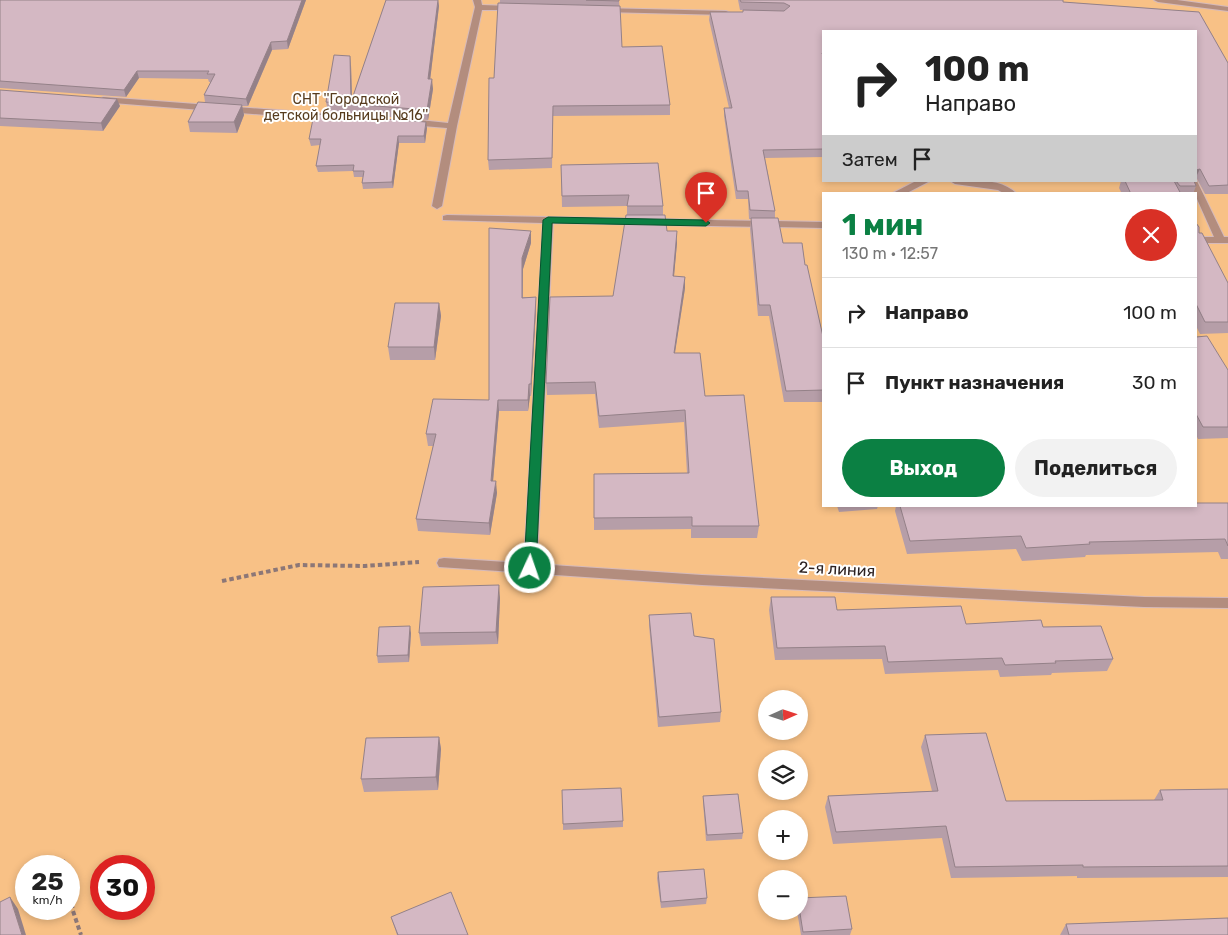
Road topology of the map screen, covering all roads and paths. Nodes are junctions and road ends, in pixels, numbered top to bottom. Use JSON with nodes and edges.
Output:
{"nodes":[{"id":1,"x":1158,"y":0,"type":"edge"},
{"id":2,"x":478,"y":4,"type":"edge"},
{"id":3,"x":528,"y":8,"type":"edge"},
{"id":4,"x":1228,"y":8,"type":"edge"},
{"id":5,"x":597,"y":10,"type":"edge"},
{"id":6,"x":734,"y":14,"type":"edge"},
{"id":7,"x":88,"y":99,"type":"edge"},
{"id":8,"x":344,"y":118,"type":"edge"},
{"id":9,"x":403,"y":122,"type":"edge"},
{"id":10,"x":452,"y":126,"type":"junction"},
{"id":11,"x":923,"y":182,"type":"edge"},
{"id":12,"x":963,"y":182,"type":"edge"},
{"id":13,"x":1195,"y":182,"type":"edge"},
{"id":14,"x":900,"y":192,"type":"edge"},
{"id":15,"x":1009,"y":192,"type":"edge"},
{"id":16,"x":437,"y":206,"type":"dead end"},
{"id":17,"x":447,"y":218,"type":"dead end"},
{"id":18,"x":548,"y":220,"type":"junction"},
{"id":19,"x":822,"y":225,"type":"edge"},
{"id":20,"x":1197,"y":240,"type":"edge"},
{"id":21,"x":1224,"y":240,"type":"edge"},
{"id":22,"x":444,"y":563,"type":"joint"},
{"id":23,"x":530,"y":568,"type":"junction"},
{"id":24,"x":222,"y":581,"type":"dead end"},
{"id":25,"x":1228,"y":604,"type":"edge"},
{"id":26,"x":76,"y":920,"type":"edge"},
{"id":27,"x":81,"y":935,"type":"edge"}],
"edges":[{"from":1,"to":4,"type":"street"},
{"from":2,"to":3,"type":"street"},
{"from":2,"to":10,"type":"street"},
{"from":5,"to":6,"type":"street"},
{"from":7,"to":8,"type":"street"},
{"from":9,"to":10,"type":"street"},
{"from":10,"to":16,"type":"street"},
{"from":11,"to":14,"type":"street"},
{"from":12,"to":15,"type":"street"},
{"from":13,"to":21,"type":"street"},
{"from":17,"to":18,"type":"street"},
{"from":18,"to":19,"type":"street"},
{"from":18,"to":23,"type":"street"},
{"from":20,"to":21,"type":"street"},
{"from":22,"to":23,"type":"street","name":"2-я линия"},
{"from":22,"to":24,"type":"path"},
{"from":23,"to":25,"type":"street","name":"2-я линия"},
{"from":26,"to":27,"type":"path"}]}
